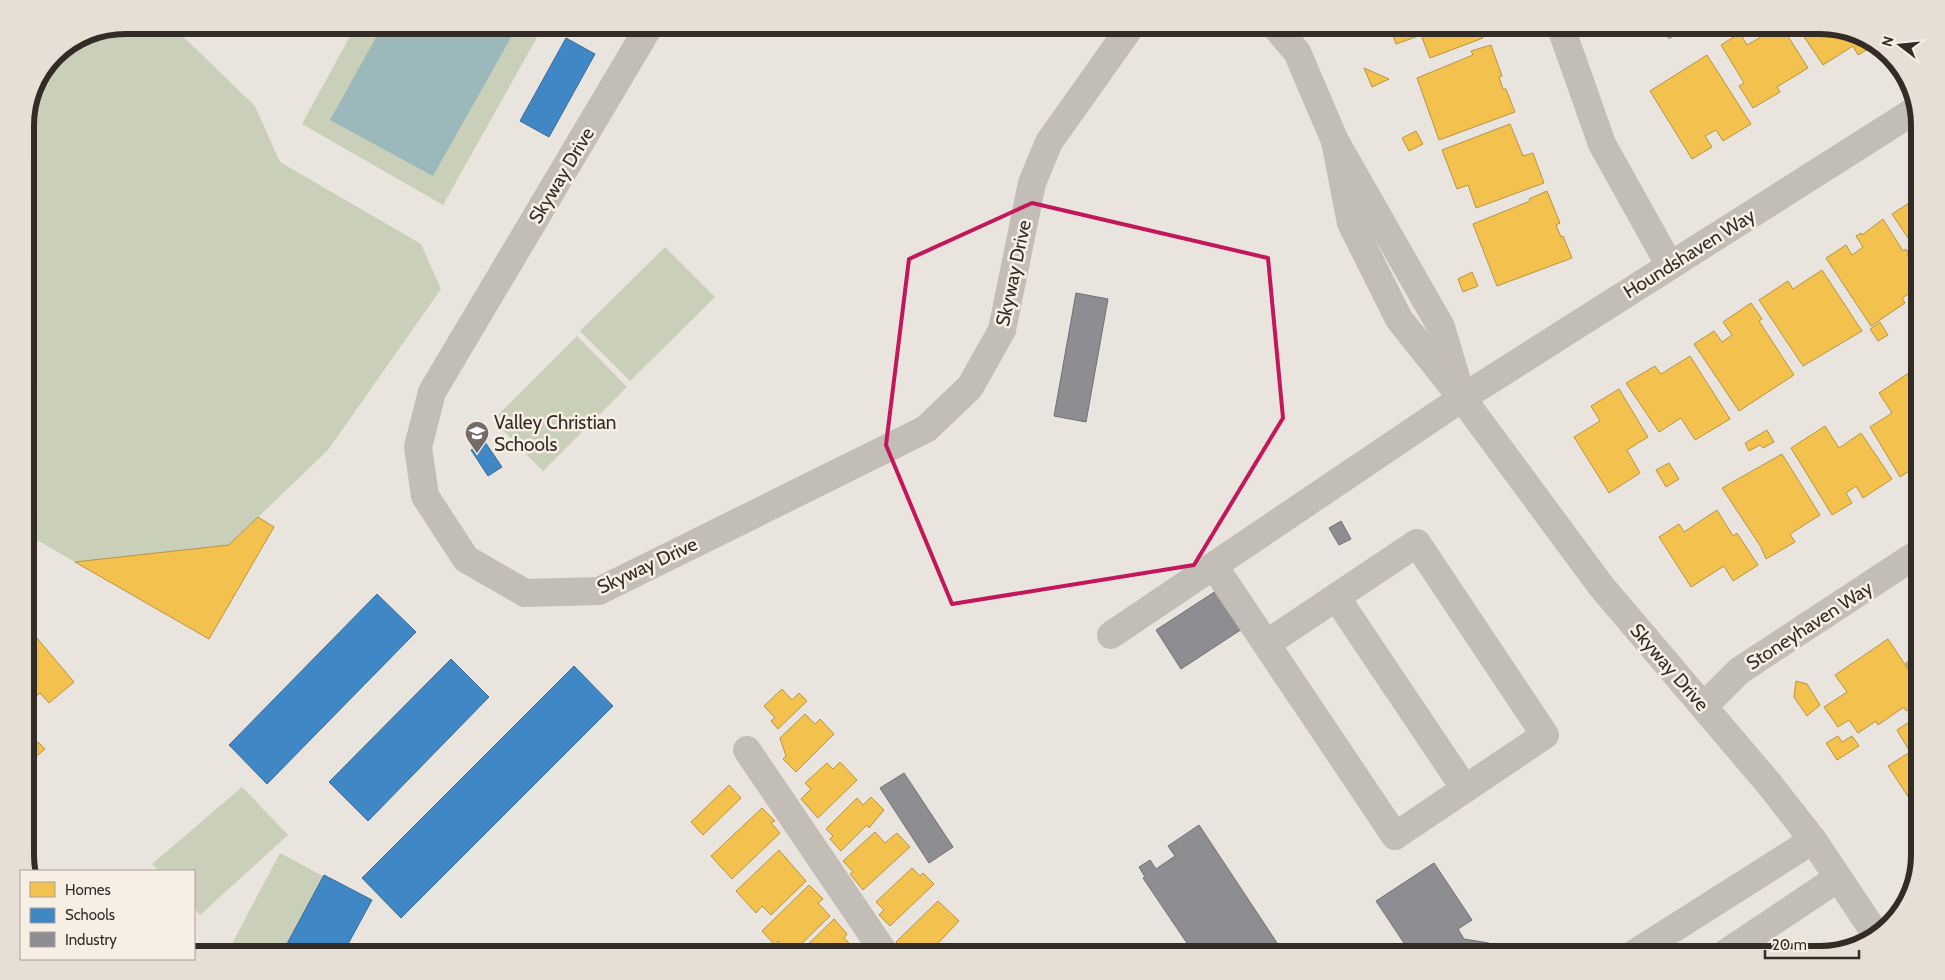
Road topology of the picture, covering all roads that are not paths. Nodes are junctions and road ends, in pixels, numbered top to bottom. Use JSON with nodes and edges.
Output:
{"nodes":[{"id":1,"x":645,"y":34,"type":"edge"},
{"id":2,"x":1126,"y":34,"type":"edge"},
{"id":3,"x":1282,"y":34,"type":"edge"},
{"id":4,"x":1563,"y":34,"type":"edge"},
{"id":5,"x":1910,"y":113,"type":"edge"},
{"id":6,"x":1670,"y":266,"type":"junction"},
{"id":7,"x":1462,"y":398,"type":"junction"},
{"id":8,"x":1911,"y":558,"type":"edge"},
{"id":9,"x":1214,"y":566,"type":"junction"},
{"id":10,"x":1336,"y":597,"type":"junction"},
{"id":11,"x":1111,"y":634,"type":"dead end"},
{"id":12,"x":1266,"y":644,"type":"junction"},
{"id":13,"x":1704,"y":706,"type":"junction"},
{"id":14,"x":747,"y":750,"type":"dead end"},
{"id":15,"x":1465,"y":789,"type":"junction"},
{"id":16,"x":1813,"y":840,"type":"junction"},
{"id":17,"x":1838,"y":878,"type":"junction"},
{"id":18,"x":1873,"y":930,"type":"edge"},
{"id":19,"x":880,"y":946,"type":"edge"},
{"id":20,"x":1646,"y":946,"type":"edge"},
{"id":21,"x":1736,"y":946,"type":"edge"}],
"edges":[{"from":1,"to":2,"type":"street","name":"Skyway Drive"},
{"from":3,"to":7,"type":"street","name":"Skyway Drive"},
{"from":4,"to":6,"type":"street"},
{"from":5,"to":6,"type":"street","name":"Houndshaven Way"},
{"from":6,"to":7,"type":"street","name":"Houndshaven Way"},
{"from":7,"to":9,"type":"street","name":"Houndshaven Way"},
{"from":7,"to":13,"type":"street","name":"Skyway Drive"},
{"from":8,"to":13,"type":"street","name":"Stoneyhaven Way"},
{"from":9,"to":11,"type":"street","name":"Houndshaven Way"},
{"from":9,"to":12,"type":"street"},
{"from":10,"to":12,"type":"street"},
{"from":10,"to":15,"type":"street"},
{"from":10,"to":15,"type":"street"},
{"from":12,"to":15,"type":"street"},
{"from":13,"to":16,"type":"street","name":"Skyway Drive"},
{"from":14,"to":19,"type":"street"},
{"from":16,"to":17,"type":"street","name":"Skyway Drive"},
{"from":16,"to":20,"type":"street"},
{"from":17,"to":18,"type":"street","name":"Skyway Drive"},
{"from":17,"to":21,"type":"street"}]}
